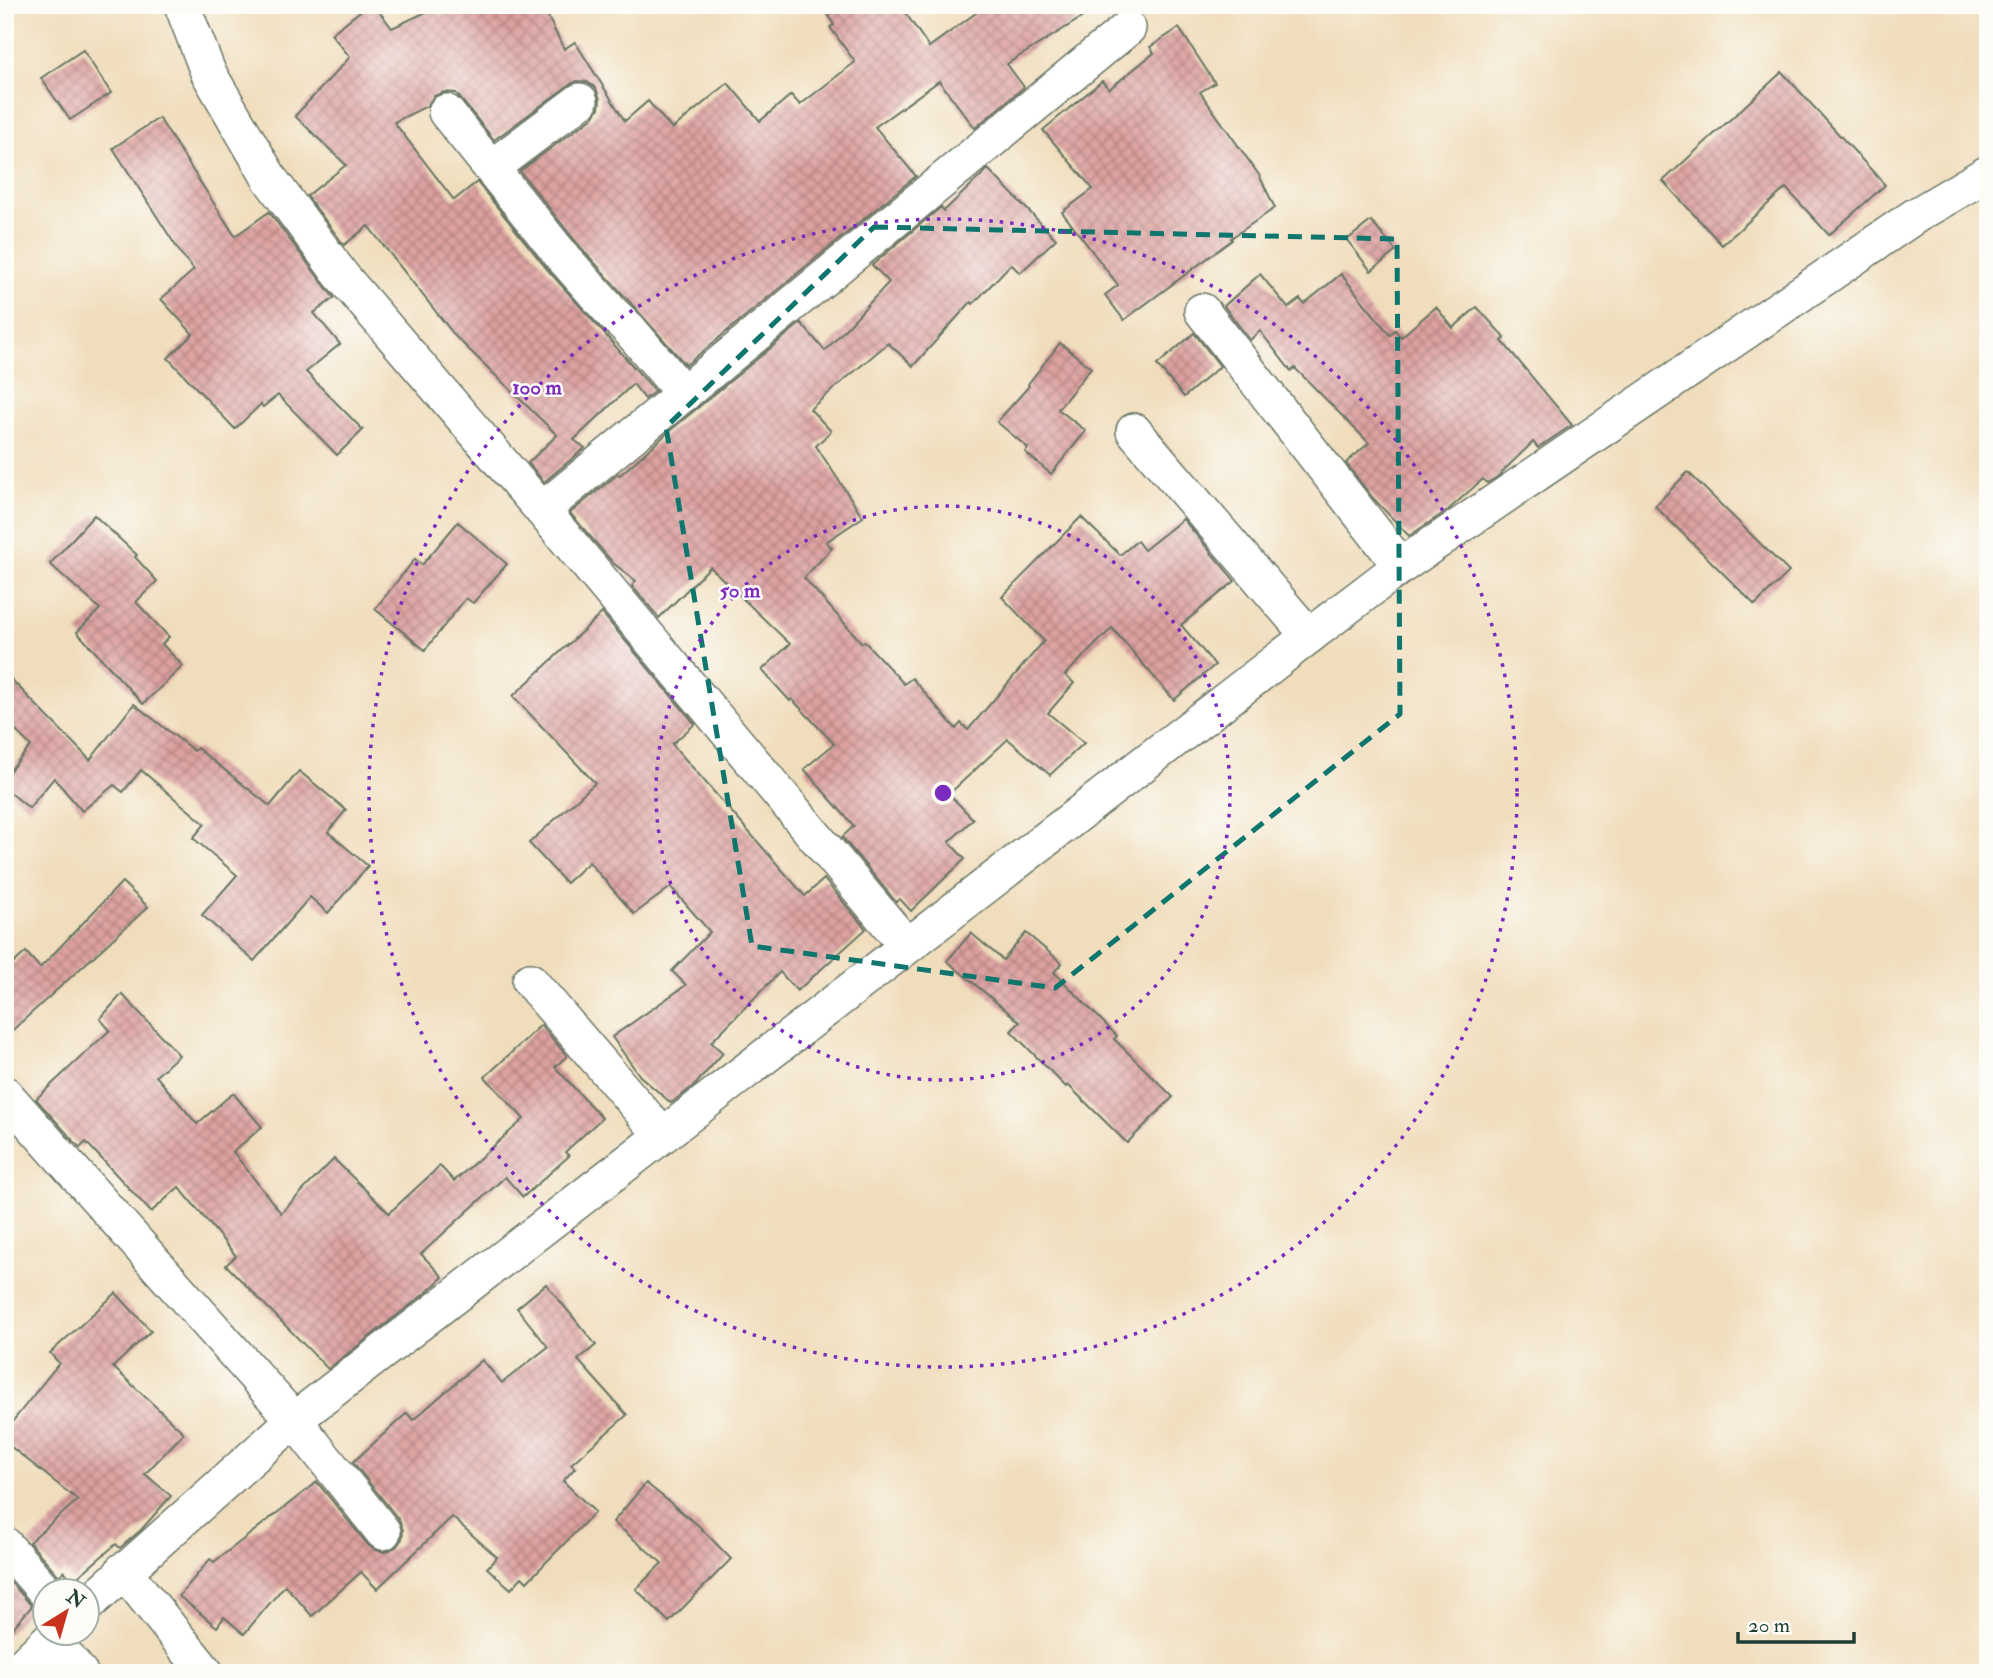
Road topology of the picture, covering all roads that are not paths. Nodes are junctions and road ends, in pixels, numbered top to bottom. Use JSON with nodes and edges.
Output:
{"nodes":[{"id":1,"x":183,"y":5,"type":"edge"},
{"id":2,"x":1128,"y":28,"type":"dead end"},
{"id":3,"x":580,"y":101,"type":"dead end"},
{"id":4,"x":446,"y":112,"type":"dead end"},
{"id":5,"x":492,"y":167,"type":"junction"},
{"id":6,"x":1988,"y":173,"type":"edge"},
{"id":7,"x":1202,"y":312,"type":"dead end"},
{"id":8,"x":684,"y":394,"type":"junction"},
{"id":9,"x":1134,"y":431,"type":"dead end"},
{"id":10,"x":542,"y":510,"type":"junction"},
{"id":11,"x":1401,"y":566,"type":"junction"},
{"id":12,"x":1309,"y":636,"type":"junction"},
{"id":13,"x":907,"y":946,"type":"junction"},
{"id":14,"x":530,"y":981,"type":"dead end"},
{"id":15,"x":5,"y":1094,"type":"edge"},
{"id":16,"x":662,"y":1135,"type":"junction"},
{"id":17,"x":294,"y":1420,"type":"junction"},
{"id":18,"x":383,"y":1532,"type":"dead end"},
{"id":19,"x":5,"y":1545,"type":"edge"},
{"id":20,"x":123,"y":1570,"type":"junction"},
{"id":21,"x":32,"y":1576,"type":"edge"},
{"id":22,"x":102,"y":1590,"type":"edge"},
{"id":23,"x":43,"y":1646,"type":"edge"},
{"id":24,"x":62,"y":1646,"type":"edge"},
{"id":25,"x":15,"y":1673,"type":"edge"},
{"id":26,"x":80,"y":1673,"type":"edge"},
{"id":27,"x":206,"y":1673,"type":"edge"}],
"edges":[{"from":1,"to":10,"type":"street"},
{"from":2,"to":8,"type":"street"},
{"from":3,"to":5,"type":"street"},
{"from":4,"to":5,"type":"street"},
{"from":5,"to":8,"type":"street"},
{"from":6,"to":11,"type":"street"},
{"from":7,"to":11,"type":"street"},
{"from":8,"to":10,"type":"street"},
{"from":9,"to":12,"type":"street"},
{"from":10,"to":13,"type":"street"},
{"from":11,"to":12,"type":"street"},
{"from":12,"to":13,"type":"street"},
{"from":13,"to":16,"type":"street"},
{"from":14,"to":16,"type":"street"},
{"from":15,"to":17,"type":"street"},
{"from":16,"to":17,"type":"street"},
{"from":17,"to":18,"type":"street"},
{"from":17,"to":20,"type":"street"},
{"from":19,"to":21,"type":"street"},
{"from":20,"to":22,"type":"street"},
{"from":20,"to":27,"type":"street"},
{"from":23,"to":25,"type":"street"},
{"from":24,"to":26,"type":"street"}]}
